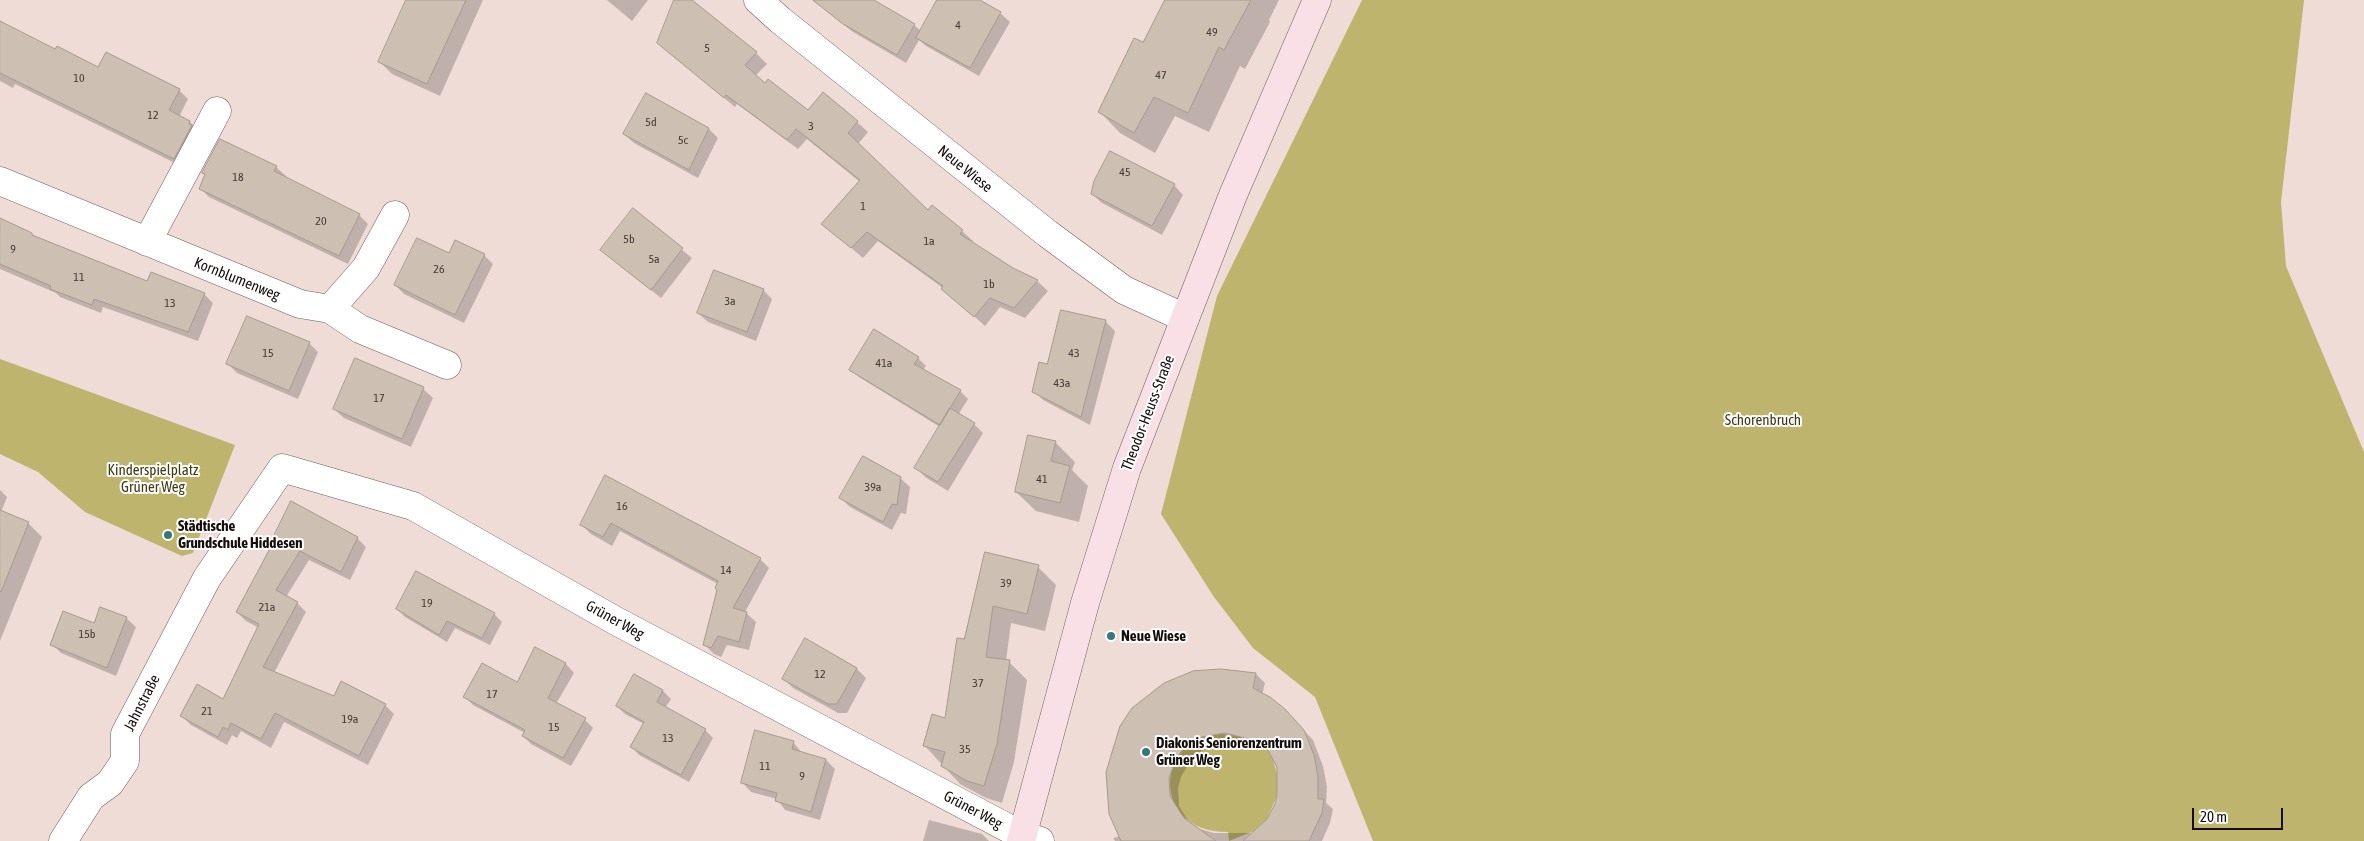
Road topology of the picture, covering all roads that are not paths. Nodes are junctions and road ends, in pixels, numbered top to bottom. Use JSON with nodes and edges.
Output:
{"nodes":[{"id":1,"x":758,"y":0,"type":"edge"},
{"id":2,"x":1317,"y":0,"type":"edge"},
{"id":3,"x":217,"y":111,"type":"dead end"},
{"id":4,"x":0,"y":180,"type":"edge"},
{"id":5,"x":395,"y":214,"type":"dead end"},
{"id":6,"x":147,"y":242,"type":"junction"},
{"id":7,"x":330,"y":309,"type":"junction"},
{"id":8,"x":1185,"y":318,"type":"junction"},
{"id":9,"x":448,"y":365,"type":"dead end"},
{"id":10,"x":219,"y":558,"type":"joint"},
{"id":11,"x":1028,"y":839,"type":"edge"},
{"id":12,"x":64,"y":841,"type":"edge"}],
"edges":[{"from":1,"to":8,"type":"street","name":"Neue Wiese"},
{"from":2,"to":8,"type":"main road","name":"Theodor-Heuss-Straße"},
{"from":3,"to":6,"type":"street"},
{"from":4,"to":6,"type":"street","name":"Kornblumenweg"},
{"from":5,"to":7,"type":"street"},
{"from":6,"to":7,"type":"street","name":"Kornblumenweg"},
{"from":7,"to":9,"type":"street","name":"Kornblumenweg"},
{"from":8,"to":11,"type":"main road","name":"Theodor-Heuss-Straße"},
{"from":10,"to":11,"type":"street","name":"Grüner Weg"},
{"from":10,"to":12,"type":"street","name":"Jahnstraße"}]}
